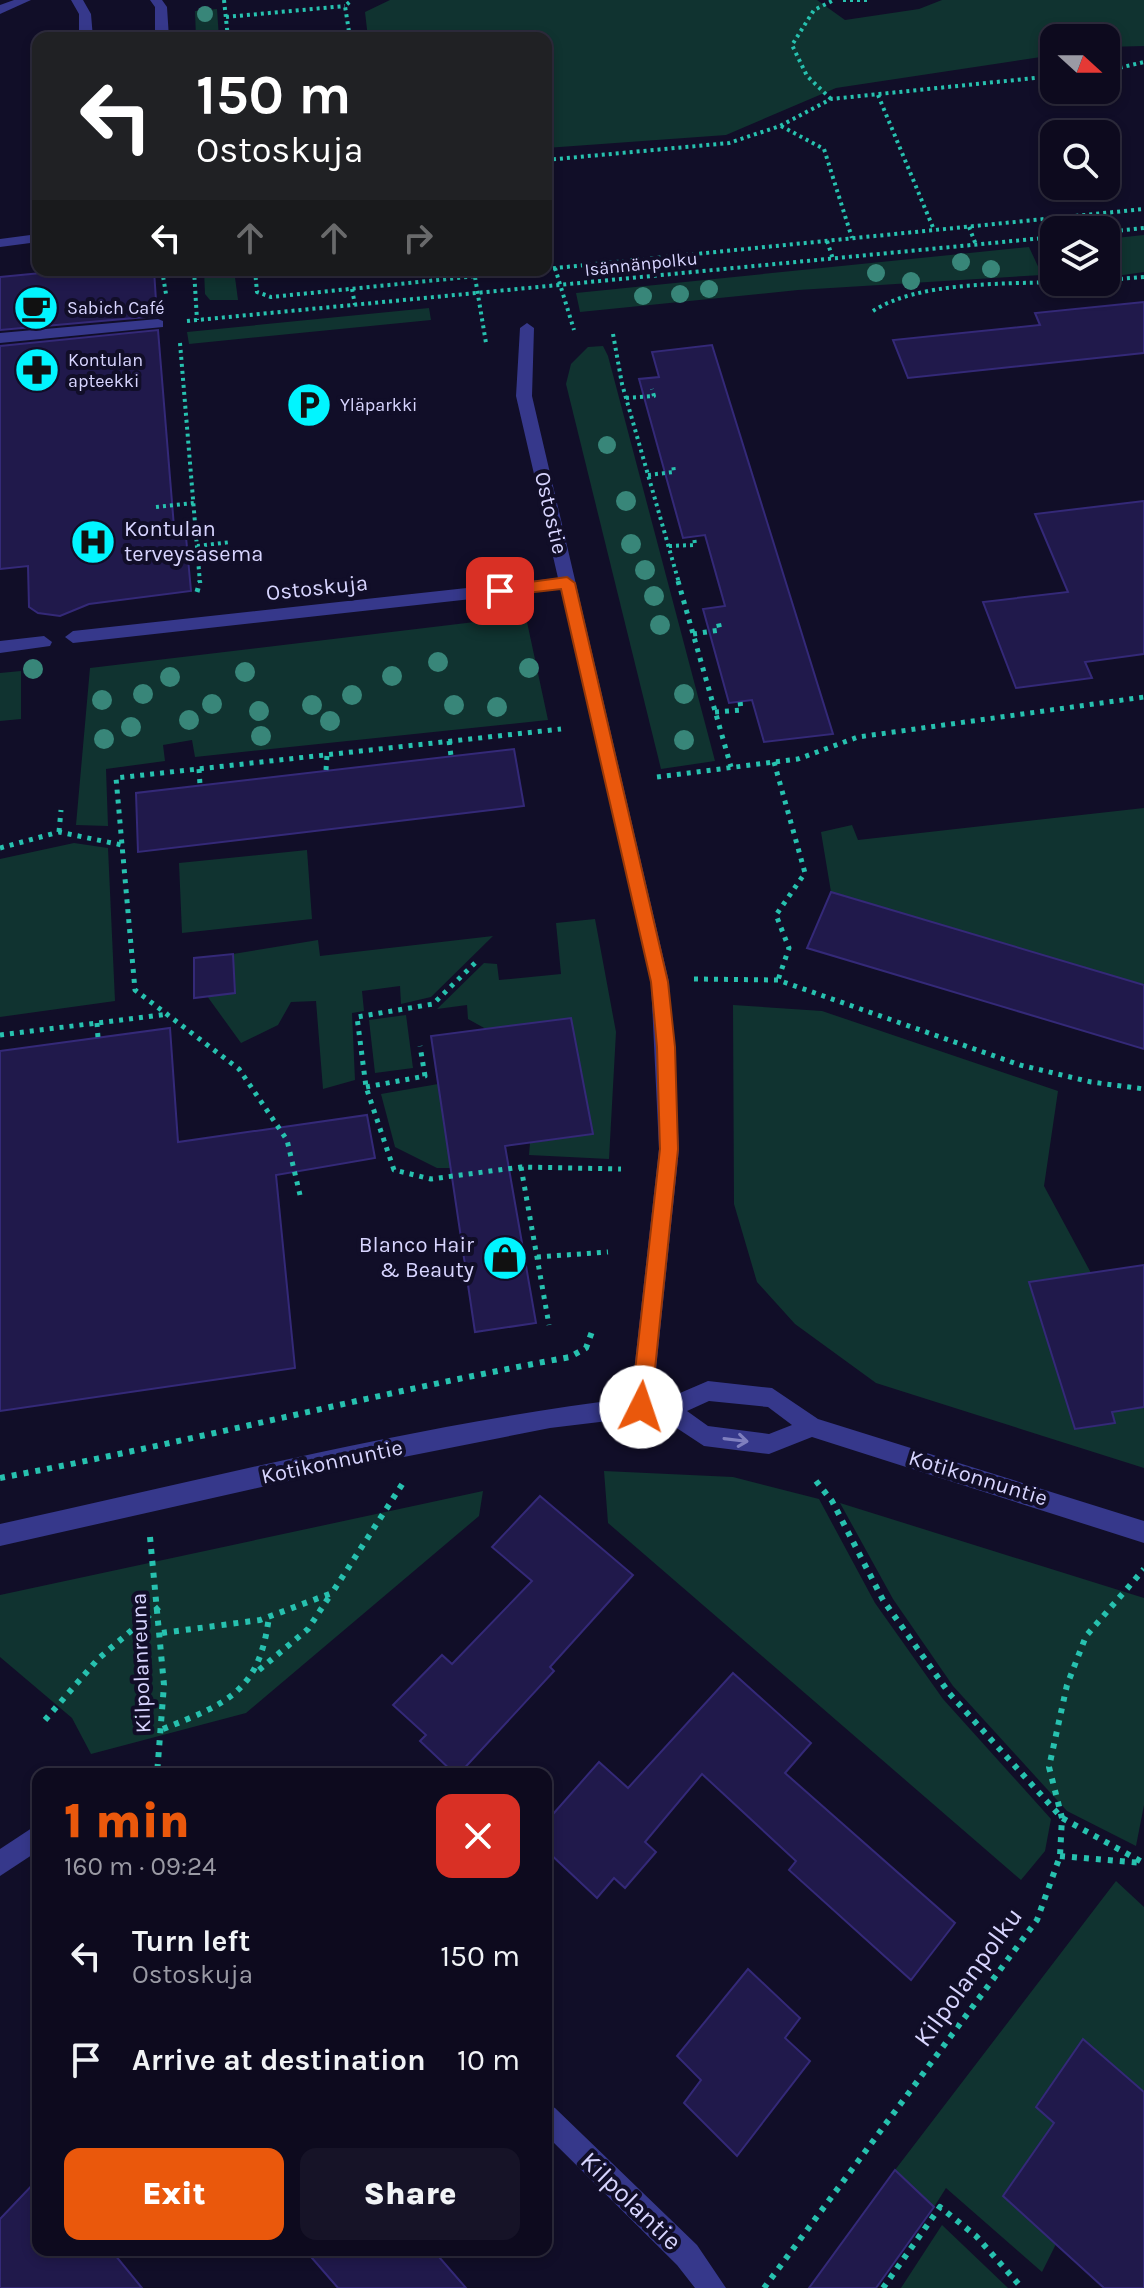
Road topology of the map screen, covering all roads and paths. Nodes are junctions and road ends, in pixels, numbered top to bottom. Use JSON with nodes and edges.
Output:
{"nodes":[{"id":1,"x":25,"y":0,"type":"edge"},
{"id":2,"x":77,"y":0,"type":"edge"},
{"id":3,"x":156,"y":0,"type":"edge"},
{"id":4,"x":224,"y":0,"type":"edge"},
{"id":5,"x":352,"y":0,"type":"edge"},
{"id":6,"x":834,"y":0,"type":"edge"},
{"id":7,"x":843,"y":0,"type":"edge"},
{"id":8,"x":871,"y":0,"type":"edge"},
{"id":9,"x":345,"y":6,"type":"junction"},
{"id":10,"x":0,"y":10,"type":"edge"},
{"id":11,"x":226,"y":17,"type":"junction"},
{"id":12,"x":86,"y":32,"type":"edge"},
{"id":13,"x":162,"y":32,"type":"edge"},
{"id":14,"x":227,"y":32,"type":"edge"},
{"id":15,"x":349,"y":32,"type":"edge"},
{"id":16,"x":1144,"y":62,"type":"edge"},
{"id":17,"x":1120,"y":68,"type":"edge"},
{"id":18,"x":1040,"y":78,"type":"edge"},
{"id":19,"x":878,"y":95,"type":"junction"},
{"id":20,"x":831,"y":99,"type":"junction"},
{"id":21,"x":780,"y":126,"type":"junction"},
{"id":22,"x":552,"y":159,"type":"edge"},
{"id":23,"x":1144,"y":209,"type":"edge"},
{"id":24,"x":969,"y":227,"type":"junction"},
{"id":25,"x":1144,"y":228,"type":"edge"},
{"id":26,"x":934,"y":230,"type":"junction"},
{"id":27,"x":1120,"y":231,"type":"edge"},
{"id":28,"x":852,"y":238,"type":"junction"},
{"id":29,"x":1040,"y":238,"type":"edge"},
{"id":30,"x":32,"y":239,"type":"edge"},
{"id":31,"x":827,"y":241,"type":"junction"},
{"id":32,"x":0,"y":243,"type":"edge"},
{"id":33,"x":976,"y":245,"type":"junction"},
{"id":34,"x":833,"y":259,"type":"junction"},
{"id":35,"x":552,"y":268,"type":"edge"},
{"id":36,"x":555,"y":268,"type":"junction"},
{"id":37,"x":194,"y":276,"type":"edge"},
{"id":38,"x":256,"y":276,"type":"edge"},
{"id":39,"x":482,"y":276,"type":"edge"},
{"id":40,"x":475,"y":277,"type":"junction"},
{"id":41,"x":1144,"y":277,"type":"edge"},
{"id":42,"x":1120,"y":279,"type":"edge"},
{"id":43,"x":1040,"y":283,"type":"edge"},
{"id":44,"x":560,"y":286,"type":"junction"},
{"id":45,"x":352,"y":289,"type":"junction"},
{"id":46,"x":479,"y":295,"type":"junction"},
{"id":47,"x":355,"y":305,"type":"junction"},
{"id":48,"x":873,"y":311,"type":"dead end"},
{"id":49,"x":158,"y":324,"type":"dead end"},
{"id":50,"x":527,"y":328,"type":"dead end"},
{"id":51,"x":574,"y":330,"type":"dead end"},
{"id":52,"x":613,"y":334,"type":"dead end"},
{"id":53,"x":0,"y":338,"type":"edge"},
{"id":54,"x":486,"y":343,"type":"dead end"},
{"id":55,"x":182,"y":360,"type":"dead end"},
{"id":56,"x":191,"y":374,"type":"dead end"},
{"id":57,"x":183,"y":375,"type":"junction"},
{"id":58,"x":652,"y":389,"type":"dead end"},
{"id":59,"x":626,"y":398,"type":"junction"},
{"id":60,"x":197,"y":435,"type":"dead end"},
{"id":61,"x":188,"y":436,"type":"junction"},
{"id":62,"x":673,"y":464,"type":"dead end"},
{"id":63,"x":648,"y":475,"type":"junction"},
{"id":64,"x":194,"y":503,"type":"junction"},
{"id":65,"x":156,"y":507,"type":"dead end"},
{"id":66,"x":694,"y":536,"type":"dead end"},
{"id":67,"x":231,"y":542,"type":"dead end"},
{"id":68,"x":197,"y":546,"type":"junction"},
{"id":69,"x":668,"y":546,"type":"junction"},
{"id":70,"x":567,"y":583,"type":"junction"},
{"id":71,"x":190,"y":605,"type":"dead end"},
{"id":72,"x":718,"y":621,"type":"dead end"},
{"id":73,"x":693,"y":634,"type":"junction"},
{"id":74,"x":73,"y":637,"type":"dead end"},
{"id":75,"x":44,"y":642,"type":"dead end"},
{"id":76,"x":0,"y":647,"type":"edge"},
{"id":77,"x":1144,"y":697,"type":"edge"},
{"id":78,"x":740,"y":701,"type":"dead end"},
{"id":79,"x":715,"y":712,"type":"junction"},
{"id":80,"x":561,"y":729,"type":"dead end"},
{"id":81,"x":449,"y":741,"type":"junction"},
{"id":82,"x":327,"y":755,"type":"junction"},
{"id":83,"x":451,"y":756,"type":"dead end"},
{"id":84,"x":774,"y":762,"type":"junction"},
{"id":85,"x":731,"y":767,"type":"junction"},
{"id":86,"x":199,"y":769,"type":"junction"},
{"id":87,"x":326,"y":770,"type":"dead end"},
{"id":88,"x":657,"y":777,"type":"dead end"},
{"id":89,"x":200,"y":785,"type":"dead end"},
{"id":90,"x":61,"y":810,"type":"dead end"},
{"id":91,"x":59,"y":832,"type":"junction"},
{"id":92,"x":122,"y":845,"type":"junction"},
{"id":93,"x":0,"y":848,"type":"edge"},
{"id":94,"x":475,"y":963,"type":"dead end"},
{"id":95,"x":704,"y":978,"type":"dead end"},
{"id":96,"x":778,"y":980,"type":"junction"},
{"id":97,"x":170,"y":1014,"type":"junction"},
{"id":98,"x":97,"y":1023,"type":"junction"},
{"id":99,"x":0,"y":1035,"type":"edge"},
{"id":100,"x":98,"y":1038,"type":"dead end"},
{"id":101,"x":420,"y":1046,"type":"dead end"},
{"id":102,"x":366,"y":1087,"type":"junction"},
{"id":103,"x":1144,"y":1089,"type":"edge"},
{"id":104,"x":521,"y":1167,"type":"junction"},
{"id":105,"x":621,"y":1169,"type":"dead end"},
{"id":106,"x":300,"y":1195,"type":"dead end"},
{"id":107,"x":608,"y":1252,"type":"dead end"},
{"id":108,"x":537,"y":1257,"type":"junction"},
{"id":109,"x":549,"y":1325,"type":"dead end"},
{"id":110,"x":593,"y":1329,"type":"dead end"},
{"id":111,"x":641,"y":1407,"type":"junction"},
{"id":112,"x":667,"y":1409,"type":"junction"},
{"id":113,"x":812,"y":1427,"type":"junction"},
{"id":114,"x":435,"y":1440,"type":"junction"},
{"id":115,"x":0,"y":1478,"type":"edge"},
{"id":116,"x":816,"y":1481,"type":"dead end"},
{"id":117,"x":1144,"y":1532,"type":"edge"},
{"id":118,"x":0,"y":1535,"type":"edge"},
{"id":119,"x":152,"y":1551,"type":"dead end"},
{"id":120,"x":1144,"y":1569,"type":"edge"},
{"id":121,"x":332,"y":1593,"type":"junction"},
{"id":122,"x":160,"y":1606,"type":"junction"},
{"id":123,"x":269,"y":1616,"type":"junction"},
{"id":124,"x":162,"y":1633,"type":"junction"},
{"id":125,"x":258,"y":1671,"type":"junction"},
{"id":126,"x":45,"y":1720,"type":"dead end"},
{"id":127,"x":163,"y":1729,"type":"junction"},
{"id":128,"x":158,"y":1768,"type":"edge"},
{"id":129,"x":1062,"y":1818,"type":"junction"},
{"id":130,"x":32,"y":1840,"type":"edge"},
{"id":131,"x":1060,"y":1856,"type":"junction"},
{"id":132,"x":1144,"y":1863,"type":"edge"},
{"id":133,"x":0,"y":1864,"type":"edge"},
{"id":134,"x":552,"y":2123,"type":"edge"},
{"id":135,"x":712,"y":2288,"type":"edge"},
{"id":136,"x":764,"y":2288,"type":"edge"},
{"id":137,"x":883,"y":2288,"type":"edge"},
{"id":138,"x":1022,"y":2288,"type":"edge"}],
"edges":[{"from":1,"to":10,"type":"street"},
{"from":2,"to":12,"type":"street"},
{"from":3,"to":13,"type":"street"},
{"from":4,"to":11,"type":"path"},
{"from":5,"to":9,"type":"path"},
{"from":6,"to":20,"type":"path"},
{"from":7,"to":8,"type":"path"},
{"from":9,"to":11,"type":"path"},
{"from":9,"to":15,"type":"path"},
{"from":11,"to":14,"type":"path"},
{"from":16,"to":17,"type":"path"},
{"from":18,"to":19,"type":"path"},
{"from":19,"to":20,"type":"path"},
{"from":19,"to":26,"type":"path"},
{"from":20,"to":21,"type":"path"},
{"from":21,"to":22,"type":"path"},
{"from":21,"to":28,"type":"path"},
{"from":23,"to":24,"type":"path","name":"Isännänpolku"},
{"from":24,"to":26,"type":"path","name":"Isännänpolku"},
{"from":24,"to":33,"type":"path"},
{"from":25,"to":27,"type":"path"},
{"from":26,"to":28,"type":"path","name":"Isännänpolku"},
{"from":28,"to":31,"type":"path","name":"Isännänpolku"},
{"from":29,"to":33,"type":"path","name":"Isännänpolku"},
{"from":30,"to":32,"type":"street"},
{"from":31,"to":34,"type":"path"},
{"from":31,"to":36,"type":"path","name":"Isännänpolku"},
{"from":33,"to":34,"type":"path","name":"Isännänpolku"},
{"from":34,"to":44,"type":"path","name":"Isännänpolku"},
{"from":35,"to":36,"type":"path","name":"Isännänpolku"},
{"from":36,"to":44,"type":"path"},
{"from":37,"to":47,"type":"path","name":"Isännänpolku"},
{"from":38,"to":45,"type":"path"},
{"from":39,"to":40,"type":"path"},
{"from":40,"to":45,"type":"path"},
{"from":40,"to":46,"type":"path"},
{"from":41,"to":42,"type":"path"},
{"from":43,"to":48,"type":"path"},
{"from":44,"to":46,"type":"path","name":"Isännänpolku"},
{"from":44,"to":51,"type":"path"},
{"from":45,"to":47,"type":"path"},
{"from":46,"to":47,"type":"path","name":"Isännänpolku"},
{"from":46,"to":54,"type":"path"},
{"from":49,"to":53,"type":"street"},
{"from":50,"to":70,"type":"street","name":"Ostostie"},
{"from":52,"to":59,"type":"path"},
{"from":55,"to":57,"type":"path"},
{"from":56,"to":57,"type":"path"},
{"from":57,"to":61,"type":"path"},
{"from":58,"to":59,"type":"path"},
{"from":59,"to":63,"type":"path"},
{"from":60,"to":61,"type":"path"},
{"from":61,"to":64,"type":"path"},
{"from":62,"to":63,"type":"path"},
{"from":63,"to":69,"type":"path"},
{"from":64,"to":65,"type":"path"},
{"from":64,"to":68,"type":"path"},
{"from":66,"to":69,"type":"path"},
{"from":67,"to":68,"type":"path"},
{"from":68,"to":71,"type":"path"},
{"from":69,"to":73,"type":"path"},
{"from":70,"to":74,"type":"street","name":"Ostoskuja"},
{"from":70,"to":111,"type":"street","name":"Ostostie"},
{"from":72,"to":73,"type":"path"},
{"from":73,"to":79,"type":"path"},
{"from":75,"to":76,"type":"street"},
{"from":77,"to":84,"type":"path"},
{"from":78,"to":79,"type":"path"},
{"from":79,"to":85,"type":"path"},
{"from":80,"to":81,"type":"path"},
{"from":81,"to":82,"type":"path"},
{"from":81,"to":83,"type":"path"},
{"from":82,"to":86,"type":"path"},
{"from":82,"to":87,"type":"path"},
{"from":84,"to":85,"type":"path"},
{"from":84,"to":96,"type":"path"},
{"from":85,"to":88,"type":"path"},
{"from":86,"to":89,"type":"path"},
{"from":86,"to":92,"type":"path"},
{"from":90,"to":91,"type":"path"},
{"from":91,"to":92,"type":"path"},
{"from":91,"to":93,"type":"path"},
{"from":92,"to":97,"type":"path"},
{"from":94,"to":102,"type":"path"},
{"from":95,"to":96,"type":"path"},
{"from":96,"to":103,"type":"path"},
{"from":97,"to":98,"type":"path"},
{"from":97,"to":106,"type":"path"},
{"from":98,"to":99,"type":"path"},
{"from":98,"to":100,"type":"path"},
{"from":101,"to":102,"type":"path"},
{"from":102,"to":104,"type":"path"},
{"from":104,"to":105,"type":"path"},
{"from":104,"to":108,"type":"path"},
{"from":107,"to":108,"type":"path"},
{"from":108,"to":109,"type":"path"},
{"from":110,"to":115,"type":"path"},
{"from":111,"to":112,"type":"street","name":"Kotikonnuntie"},
{"from":111,"to":114,"type":"street","name":"Kotikonnuntie"},
{"from":112,"to":113,"type":"street","one_way":true},
{"from":112,"to":113,"type":"street","name":"Kotikonnuntie"},
{"from":113,"to":117,"type":"street","name":"Kotikonnuntie"},
{"from":114,"to":118,"type":"street","name":"Kotikonnuntie"},
{"from":114,"to":121,"type":"path"},
{"from":116,"to":129,"type":"path"},
{"from":119,"to":122,"type":"path","name":"Kilpolanreuna"},
{"from":120,"to":129,"type":"path","name":"Kilpolanpolku"},
{"from":121,"to":123,"type":"path"},
{"from":121,"to":125,"type":"path"},
{"from":122,"to":124,"type":"path","name":"Kilpolanreuna"},
{"from":122,"to":126,"type":"path"},
{"from":123,"to":124,"type":"path"},
{"from":123,"to":125,"type":"path"},
{"from":124,"to":127,"type":"path","name":"Kilpolanreuna"},
{"from":125,"to":127,"type":"path"},
{"from":127,"to":128,"type":"path","name":"Kilpolanreuna"},
{"from":129,"to":131,"type":"path","name":"Kilpolanpolku"},
{"from":129,"to":132,"type":"path"},
{"from":130,"to":133,"type":"street"},
{"from":131,"to":132,"type":"path"},
{"from":131,"to":136,"type":"path","name":"Kilpolanpolku"},
{"from":134,"to":135,"type":"street","name":"Kilpolantie"},
{"from":137,"to":138,"type":"path"}]}
